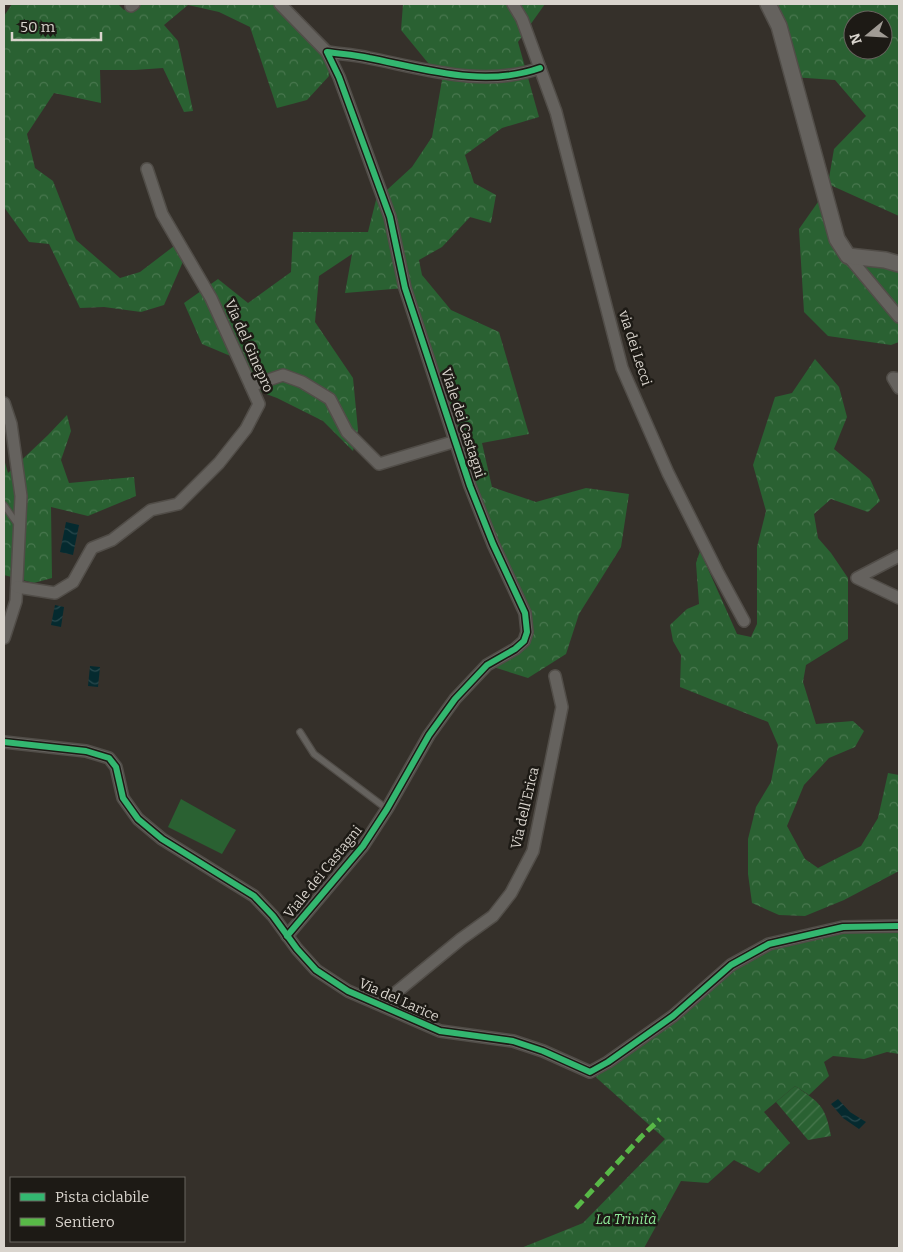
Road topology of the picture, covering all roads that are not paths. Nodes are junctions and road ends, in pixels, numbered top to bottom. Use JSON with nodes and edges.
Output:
{"nodes":[{"id":1,"x":280,"y":4,"type":"edge"},
{"id":2,"x":513,"y":4,"type":"edge"},
{"id":3,"x":768,"y":4,"type":"edge"},
{"id":4,"x":328,"y":52,"type":"junction"},
{"id":5,"x":540,"y":68,"type":"junction"},
{"id":6,"x":148,"y":169,"type":"dead end"},
{"id":7,"x":848,"y":256,"type":"junction"},
{"id":8,"x":899,"y":264,"type":"edge"},
{"id":9,"x":899,"y":317,"type":"edge"},
{"id":10,"x":899,"y":379,"type":"edge"},
{"id":11,"x":252,"y":386,"type":"junction"},
{"id":12,"x":899,"y":388,"type":"edge"},
{"id":13,"x":4,"y":403,"type":"edge"},
{"id":14,"x":456,"y":441,"type":"junction"},
{"id":15,"x":4,"y":505,"type":"edge"},
{"id":16,"x":19,"y":527,"type":"junction"},
{"id":17,"x":899,"y":556,"type":"edge"},
{"id":18,"x":16,"y":587,"type":"junction"},
{"id":19,"x":899,"y":598,"type":"edge"},
{"id":20,"x":744,"y":621,"type":"dead end"},
{"id":21,"x":6,"y":623,"type":"edge"},
{"id":22,"x":4,"y":638,"type":"edge"},
{"id":23,"x":555,"y":676,"type":"dead end"},
{"id":24,"x":300,"y":732,"type":"dead end"},
{"id":25,"x":4,"y":742,"type":"edge"},
{"id":26,"x":387,"y":809,"type":"junction"},
{"id":27,"x":899,"y":926,"type":"edge"},
{"id":28,"x":287,"y":936,"type":"junction"},
{"id":29,"x":382,"y":1004,"type":"junction"}],
"edges":[{"from":1,"to":4,"type":"street"},
{"from":2,"to":5,"type":"street"},
{"from":3,"to":7,"type":"street"},
{"from":4,"to":5,"type":"street"},
{"from":4,"to":14,"type":"street","name":"Viale dei Castagni"},
{"from":5,"to":20,"type":"street","name":"via dei Lecci"},
{"from":6,"to":11,"type":"street","name":"Via del Ginepro"},
{"from":7,"to":8,"type":"street"},
{"from":7,"to":9,"type":"street"},
{"from":10,"to":12,"type":"street"},
{"from":11,"to":14,"type":"street"},
{"from":11,"to":18,"type":"street","name":"Via del Ginepro"},
{"from":13,"to":16,"type":"street"},
{"from":14,"to":26,"type":"street","name":"Viale dei Castagni"},
{"from":15,"to":16,"type":"lane"},
{"from":16,"to":18,"type":"street"},
{"from":17,"to":19,"type":"street"},
{"from":18,"to":21,"type":"street"},
{"from":21,"to":22,"type":"street"},
{"from":23,"to":29,"type":"street","name":"Via dell'Erica"},
{"from":24,"to":26,"type":"lane"},
{"from":25,"to":28,"type":"street","name":"Via del Larice"},
{"from":26,"to":28,"type":"street","name":"Viale dei Castagni"},
{"from":27,"to":29,"type":"street","name":"Via del Larice"},
{"from":28,"to":29,"type":"street","name":"Via del Larice"}]}
